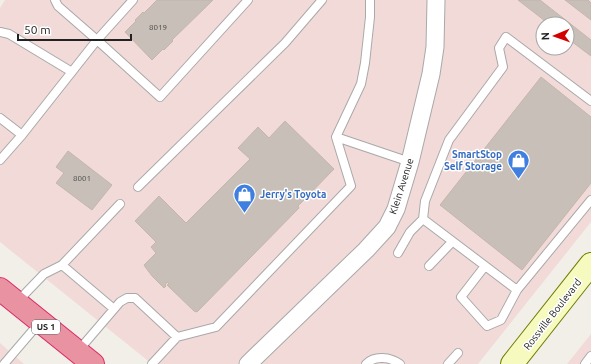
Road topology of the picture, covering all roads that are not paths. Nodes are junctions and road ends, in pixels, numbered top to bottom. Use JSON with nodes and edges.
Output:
{"nodes":[{"id":1,"x":55,"y":0,"type":"edge"},
{"id":2,"x":133,"y":0,"type":"edge"},
{"id":3,"x":248,"y":0,"type":"edge"},
{"id":4,"x":322,"y":0,"type":"edge"},
{"id":5,"x":370,"y":0,"type":"edge"},
{"id":6,"x":436,"y":0,"type":"edge"},
{"id":7,"x":0,"y":32,"type":"edge"},
{"id":8,"x":97,"y":40,"type":"junction"},
{"id":9,"x":72,"y":72,"type":"junction"},
{"id":10,"x":591,"y":101,"type":"edge"},
{"id":11,"x":0,"y":118,"type":"edge"},
{"id":12,"x":22,"y":135,"type":"junction"},
{"id":13,"x":336,"y":137,"type":"junction"},
{"id":14,"x":0,"y":160,"type":"edge"},
{"id":15,"x":410,"y":162,"type":"junction"},
{"id":16,"x":138,"y":187,"type":"dead end"},
{"id":17,"x":591,"y":200,"type":"edge"},
{"id":18,"x":120,"y":204,"type":"dead end"},
{"id":19,"x":423,"y":219,"type":"junction"},
{"id":20,"x":452,"y":242,"type":"junction"},
{"id":21,"x":398,"y":253,"type":"dead end"},
{"id":22,"x":62,"y":264,"type":"junction"},
{"id":23,"x":591,"y":264,"type":"edge"},
{"id":24,"x":429,"y":266,"type":"dead end"},
{"id":25,"x":485,"y":266,"type":"junction"},
{"id":26,"x":0,"y":289,"type":"edge"},
{"id":27,"x":517,"y":290,"type":"junction"},
{"id":28,"x":17,"y":302,"type":"junction"},
{"id":29,"x":114,"y":309,"type":"junction"},
{"id":30,"x":40,"y":322,"type":"junction"},
{"id":31,"x":177,"y":337,"type":"junction"},
{"id":32,"x":458,"y":353,"type":"dead end"},
{"id":33,"x":591,"y":356,"type":"edge"},
{"id":34,"x":85,"y":358,"type":"edge"},
{"id":35,"x":4,"y":364,"type":"edge"},
{"id":36,"x":152,"y":364,"type":"edge"},
{"id":37,"x":248,"y":364,"type":"edge"},
{"id":38,"x":366,"y":364,"type":"edge"},
{"id":39,"x":400,"y":364,"type":"edge"},
{"id":40,"x":448,"y":364,"type":"edge"},
{"id":41,"x":512,"y":364,"type":"edge"},
{"id":42,"x":585,"y":364,"type":"edge"}],
"edges":[{"from":1,"to":8,"type":"lane"},
{"from":2,"to":8,"type":"lane"},
{"from":3,"to":8,"type":"lane"},
{"from":4,"to":16,"type":"lane"},
{"from":5,"to":13,"type":"lane"},
{"from":6,"to":15,"type":"street","name":"Klein Avenue"},
{"from":7,"to":9,"type":"lane"},
{"from":8,"to":9,"type":"lane"},
{"from":9,"to":12,"type":"lane"},
{"from":10,"to":19,"type":"lane"},
{"from":11,"to":12,"type":"lane"},
{"from":12,"to":14,"type":"lane"},
{"from":13,"to":15,"type":"lane"},
{"from":13,"to":31,"type":"lane"},
{"from":15,"to":37,"type":"street","name":"Klein Avenue"},
{"from":17,"to":27,"type":"lane"},
{"from":18,"to":22,"type":"lane"},
{"from":19,"to":20,"type":"lane"},
{"from":19,"to":21,"type":"lane"},
{"from":20,"to":24,"type":"lane"},
{"from":20,"to":25,"type":"lane"},
{"from":22,"to":28,"type":"lane"},
{"from":22,"to":29,"type":"lane"},
{"from":23,"to":41,"type":"main road","name":"Rossville Boulevard"},
{"from":25,"to":27,"type":"lane"},
{"from":25,"to":27,"type":"lane"},
{"from":26,"to":28,"type":"highway","number":"US 1"},
{"from":28,"to":30,"type":"highway","number":"US 1"},
{"from":29,"to":31,"type":"lane"},
{"from":29,"to":34,"type":"lane"},
{"from":30,"to":34,"type":"highway","number":"US 1"},
{"from":30,"to":35,"type":"lane"},
{"from":31,"to":36,"type":"lane"},
{"from":32,"to":40,"type":"lane"},
{"from":33,"to":42,"type":"lane"},
{"from":38,"to":39,"type":"lane"}]}
